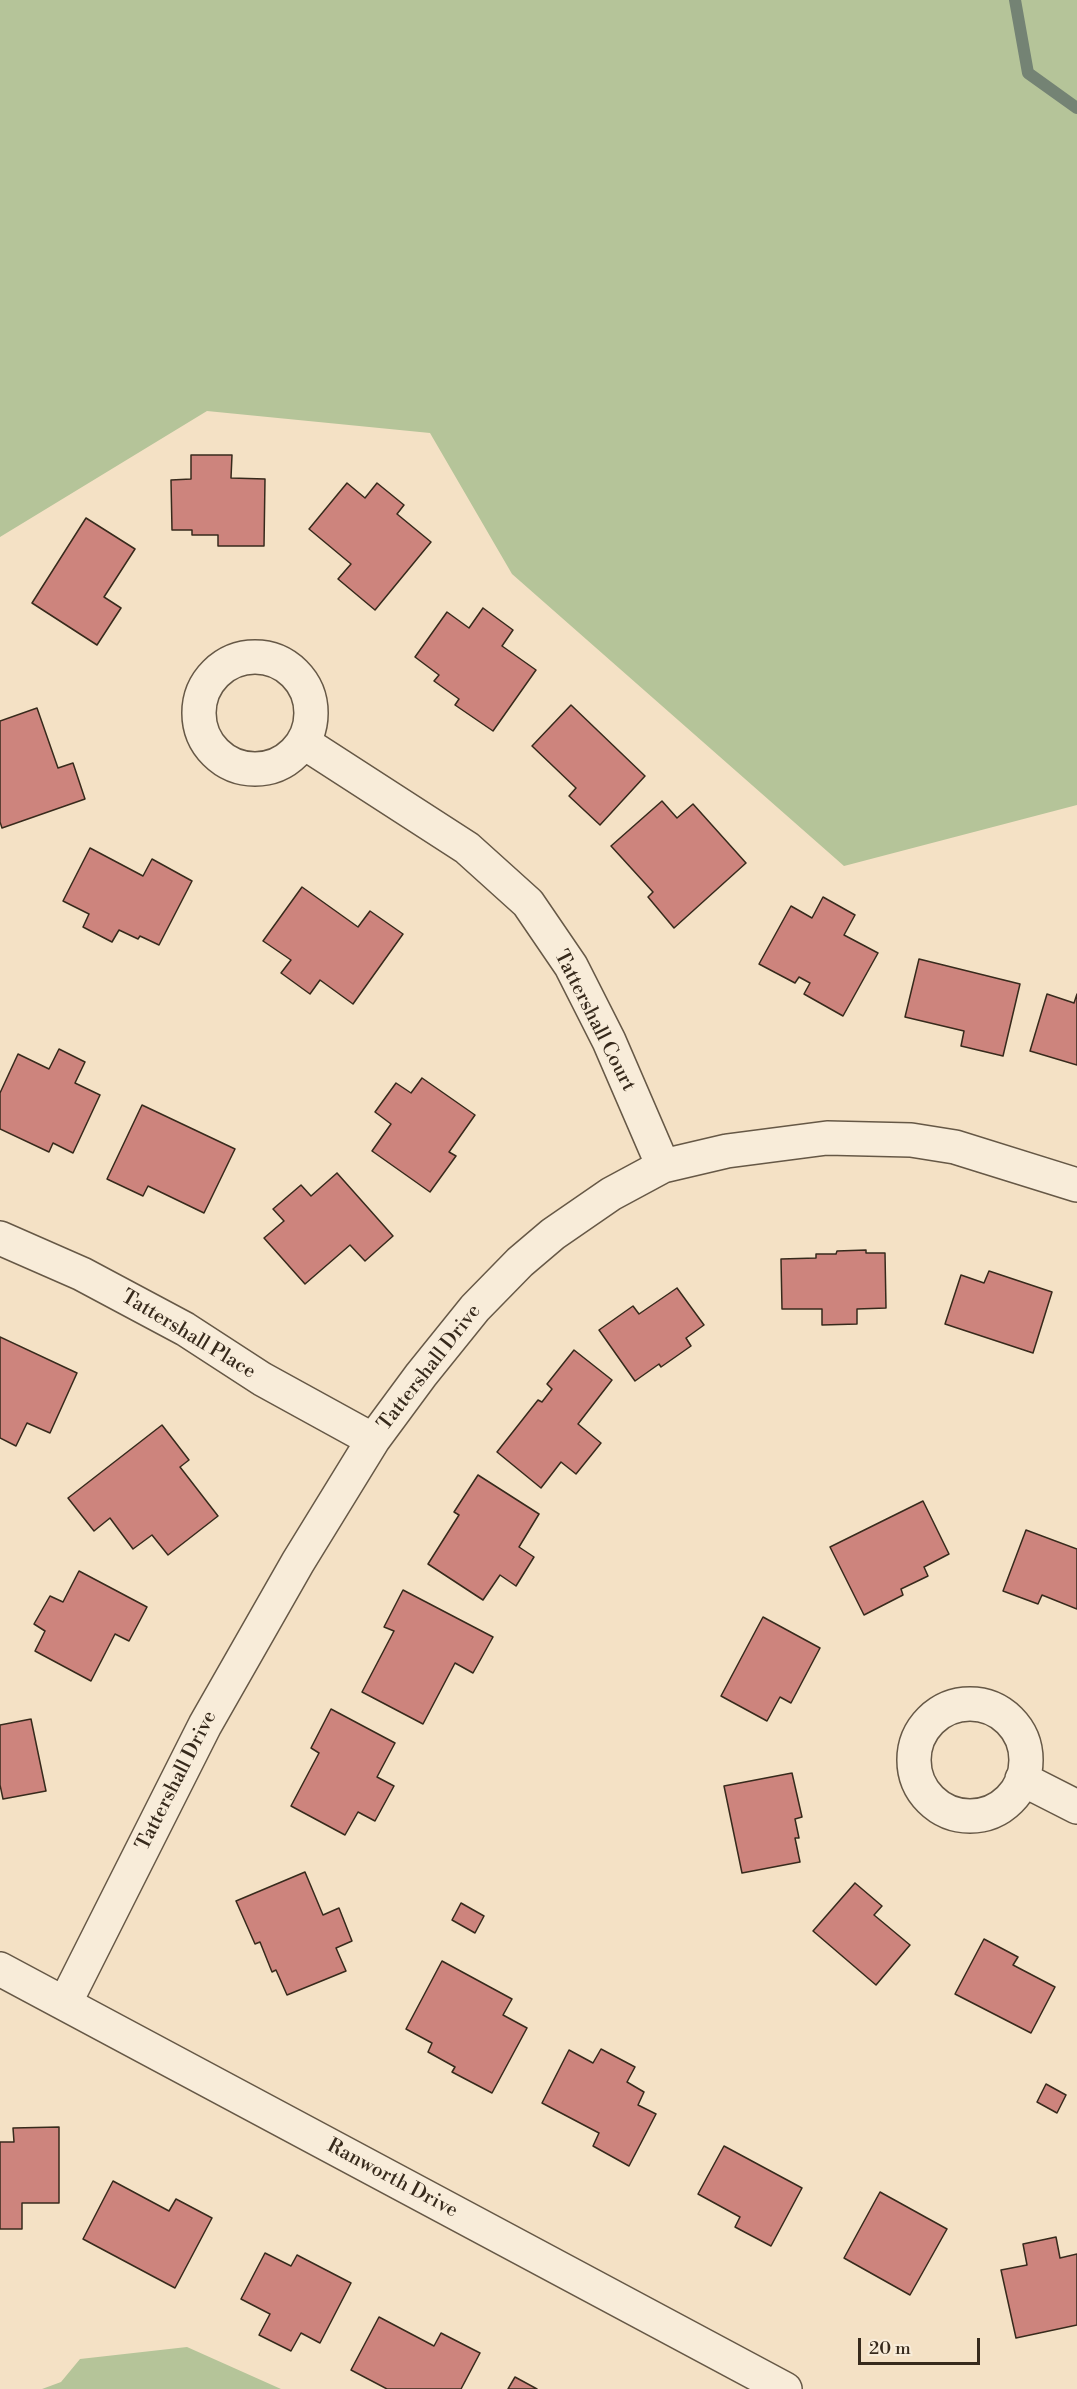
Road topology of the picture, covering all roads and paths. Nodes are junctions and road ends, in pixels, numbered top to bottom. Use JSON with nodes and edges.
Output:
{"nodes":[{"id":1,"x":303,"y":742,"type":"dead end"},
{"id":2,"x":663,"y":1166,"type":"junction"},
{"id":3,"x":1077,"y":1185,"type":"edge"},
{"id":4,"x":0,"y":1239,"type":"edge"},
{"id":5,"x":373,"y":1440,"type":"junction"},
{"id":6,"x":1022,"y":1779,"type":"dead end"},
{"id":7,"x":1077,"y":1807,"type":"edge"},
{"id":8,"x":0,"y":1969,"type":"edge"},
{"id":9,"x":65,"y":2003,"type":"junction"},
{"id":10,"x":785,"y":2389,"type":"edge"}],
"edges":[{"from":1,"to":2,"type":"street","name":"Tattershall Court"},
{"from":2,"to":3,"type":"street","name":"Tattershall Drive"},
{"from":2,"to":5,"type":"street","name":"Tattershall Drive"},
{"from":4,"to":5,"type":"street","name":"Tattershall Place"},
{"from":5,"to":9,"type":"street","name":"Tattershall Drive"},
{"from":6,"to":7,"type":"street"},
{"from":8,"to":9,"type":"street","name":"Ranworth Drive"},
{"from":9,"to":10,"type":"street","name":"Ranworth Drive"}]}
